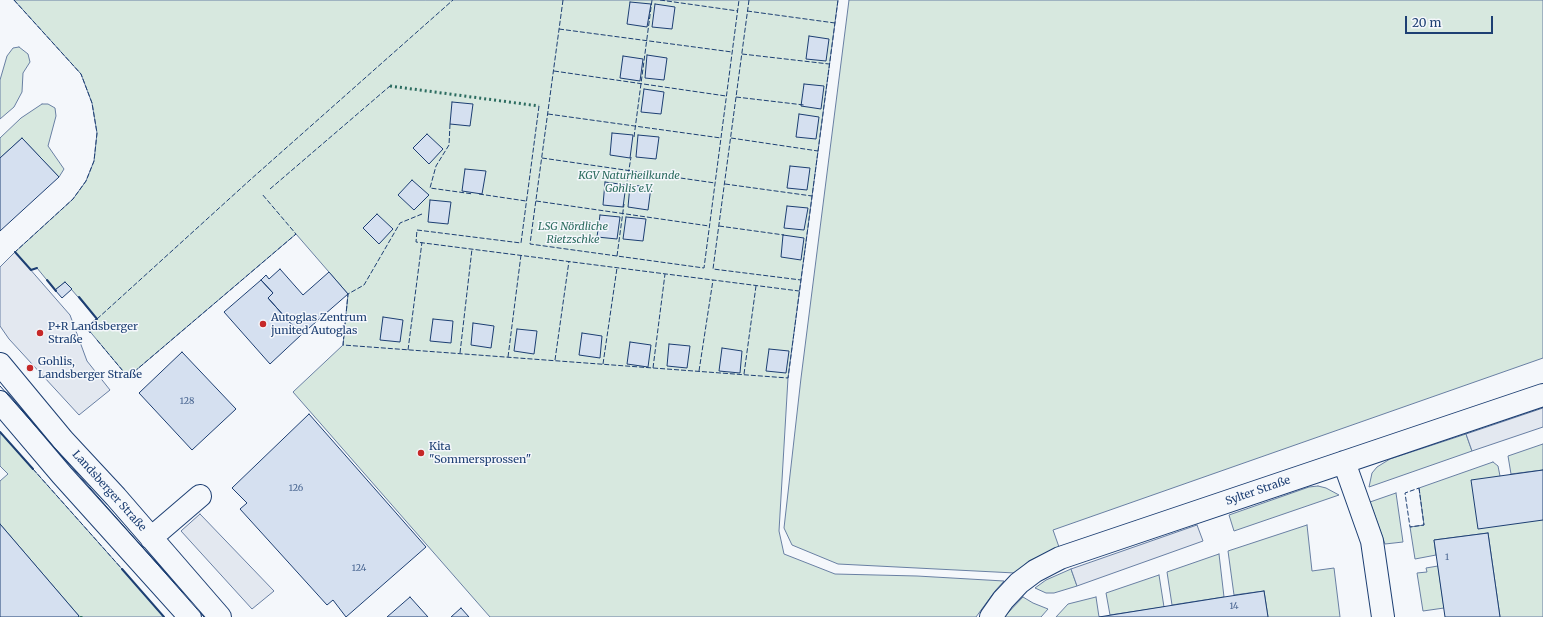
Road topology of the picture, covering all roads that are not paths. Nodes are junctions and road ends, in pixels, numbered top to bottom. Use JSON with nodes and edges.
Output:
{"nodes":[{"id":1,"x":0,"y":364,"type":"edge"},
{"id":2,"x":1543,"y":395,"type":"edge"},
{"id":3,"x":0,"y":402,"type":"edge"},
{"id":4,"x":1344,"y":462,"type":"junction"},
{"id":5,"x":200,"y":496,"type":"dead end"},
{"id":6,"x":151,"y":538,"type":"junction"},
{"id":7,"x":190,"y":617,"type":"edge"},
{"id":8,"x":220,"y":617,"type":"edge"},
{"id":9,"x":990,"y":617,"type":"edge"},
{"id":10,"x":1383,"y":617,"type":"edge"}],
"edges":[{"from":1,"to":6,"type":"street","name":"Landsberger Straße"},
{"from":2,"to":4,"type":"street","name":"Sylter Straße"},
{"from":3,"to":7,"type":"street"},
{"from":4,"to":9,"type":"street","name":"Sylter Straße"},
{"from":4,"to":10,"type":"street"},
{"from":5,"to":6,"type":"street"},
{"from":6,"to":8,"type":"street","name":"Landsberger Straße"}]}
